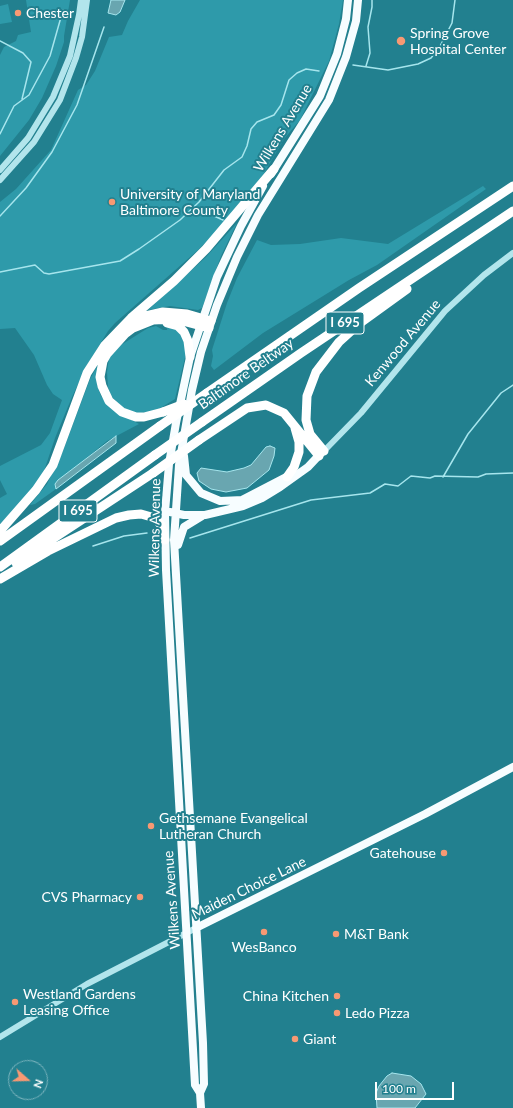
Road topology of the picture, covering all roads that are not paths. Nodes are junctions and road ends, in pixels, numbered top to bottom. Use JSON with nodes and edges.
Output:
{"nodes":[{"id":1,"x":81,"y":0,"type":"edge"},
{"id":2,"x":87,"y":0,"type":"edge"},
{"id":3,"x":348,"y":0,"type":"edge"},
{"id":4,"x":358,"y":0,"type":"edge"},
{"id":5,"x":274,"y":169,"type":"junction"},
{"id":6,"x":0,"y":170,"type":"edge"},
{"id":7,"x":0,"y":180,"type":"edge"},
{"id":8,"x":513,"y":186,"type":"edge"},
{"id":9,"x":513,"y":211,"type":"edge"},
{"id":10,"x":478,"y":234,"type":"junction"},
{"id":11,"x":513,"y":253,"type":"edge"},
{"id":12,"x":201,"y":321,"type":"junction"},
{"id":13,"x":210,"y":324,"type":"junction"},
{"id":14,"x":115,"y":338,"type":"junction"},
{"id":15,"x":190,"y":357,"type":"junction"},
{"id":16,"x":207,"y":393,"type":"junction"},
{"id":17,"x":186,"y":421,"type":"junction"},
{"id":18,"x":292,"y":421,"type":"junction"},
{"id":19,"x":321,"y":453,"type":"junction"},
{"id":20,"x":288,"y":477,"type":"junction"},
{"id":21,"x":244,"y":500,"type":"junction"},
{"id":22,"x":165,"y":512,"type":"junction"},
{"id":23,"x":175,"y":512,"type":"junction"},
{"id":24,"x":205,"y":515,"type":"junction"},
{"id":25,"x":0,"y":531,"type":"edge"},
{"id":26,"x":165,"y":540,"type":"junction"},
{"id":27,"x":0,"y":541,"type":"edge"},
{"id":28,"x":0,"y":567,"type":"edge"},
{"id":29,"x":176,"y":568,"type":"junction"},
{"id":30,"x":0,"y":575,"type":"edge"},
{"id":31,"x":0,"y":579,"type":"edge"},
{"id":32,"x":513,"y":767,"type":"edge"},
{"id":33,"x":180,"y":822,"type":"junction"},
{"id":34,"x":196,"y":928,"type":"junction"},
{"id":35,"x":188,"y":933,"type":"junction"},
{"id":36,"x":0,"y":1037,"type":"edge"},
{"id":37,"x":200,"y":1093,"type":"junction"},
{"id":38,"x":201,"y":1108,"type":"edge"}],
"edges":[{"from":1,"to":6,"type":"street"},
{"from":2,"to":7,"type":"street"},
{"from":3,"to":5,"type":"main road","name":"Wilkens Avenue"},
{"from":4,"to":13,"type":"main road","name":"Wilkens Avenue"},
{"from":5,"to":12,"type":"main road","name":"Wilkens Avenue"},
{"from":5,"to":14,"type":"highway"},
{"from":8,"to":16,"type":"highway","name":"Baltimore Beltway","number":"I 695"},
{"from":9,"to":10,"type":"highway","name":"Baltimore Beltway","number":"I 695"},
{"from":10,"to":19,"type":"highway"},
{"from":10,"to":28,"type":"highway","name":"Baltimore Beltway","number":"I 695","bridge":true},
{"from":11,"to":19,"type":"street","name":"Kenwood Avenue"},
{"from":12,"to":13,"type":"highway"},
{"from":12,"to":14,"type":"highway"},
{"from":12,"to":15,"type":"main road","name":"Wilkens Avenue"},
{"from":13,"to":17,"type":"main road","name":"Wilkens Avenue"},
{"from":14,"to":15,"type":"highway"},
{"from":14,"to":16,"type":"highway","bridge":true},
{"from":14,"to":25,"type":"highway"},
{"from":15,"to":22,"type":"main road","name":"Wilkens Avenue"},
{"from":16,"to":27,"type":"highway","name":"Baltimore Beltway","number":"I 695","bridge":true},
{"from":17,"to":21,"type":"main road"},
{"from":17,"to":23,"type":"main road","name":"Wilkens Avenue"},
{"from":18,"to":19,"type":"highway"},
{"from":18,"to":20,"type":"highway"},
{"from":18,"to":30,"type":"highway","bridge":true},
{"from":19,"to":20,"type":"main road","name":"Kenwood Avenue"},
{"from":19,"to":24,"type":"main road","name":"Kenwood Avenue"},
{"from":20,"to":21,"type":"main road","name":"Kenwood Avenue"},
{"from":21,"to":23,"type":"main road","name":"Kenwood Avenue"},
{"from":22,"to":23,"type":"main road","name":"Kenwood Avenue"},
{"from":22,"to":26,"type":"main road","name":"Wilkens Avenue"},
{"from":23,"to":24,"type":"main road","name":"Kenwood Avenue"},
{"from":23,"to":29,"type":"main road","name":"Wilkens Avenue"},
{"from":24,"to":29,"type":"main road"},
{"from":26,"to":31,"type":"highway"},
{"from":26,"to":33,"type":"main road","name":"Wilkens Avenue"},
{"from":29,"to":34,"type":"main road","name":"Wilkens Avenue"},
{"from":32,"to":34,"type":"main road","name":"Maiden Choice Lane"},
{"from":33,"to":34,"type":"main road"},
{"from":33,"to":35,"type":"main road","name":"Wilkens Avenue"},
{"from":34,"to":35,"type":"street","name":"Maiden Choice Lane"},
{"from":34,"to":37,"type":"main road","name":"Wilkens Avenue"},
{"from":35,"to":36,"type":"street","name":"Maiden Choice Lane"},
{"from":35,"to":37,"type":"main road","name":"Wilkens Avenue"},
{"from":37,"to":38,"type":"main road","name":"Wilkens Avenue"}]}
